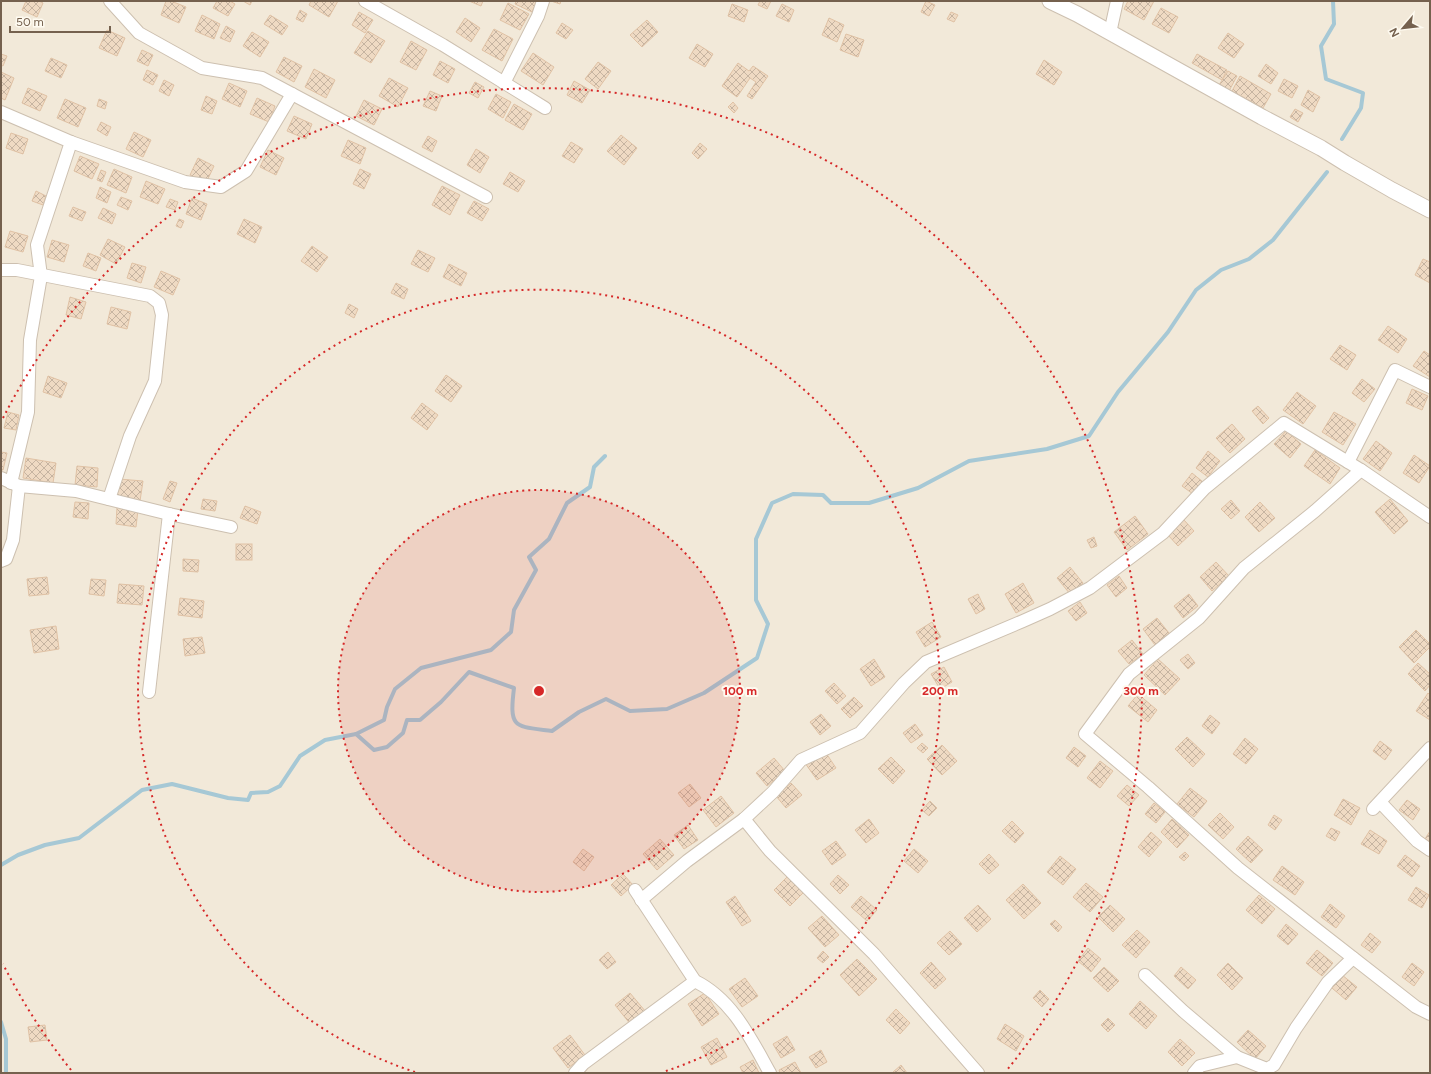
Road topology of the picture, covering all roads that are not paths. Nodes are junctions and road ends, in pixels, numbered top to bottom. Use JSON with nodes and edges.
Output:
{"nodes":[{"id":1,"x":110,"y":1,"type":"edge"},
{"id":2,"x":365,"y":1,"type":"edge"},
{"id":3,"x":543,"y":1,"type":"edge"},
{"id":4,"x":1050,"y":1,"type":"edge"},
{"id":5,"x":1117,"y":1,"type":"edge"},
{"id":6,"x":1110,"y":33,"type":"junction"},
{"id":7,"x":504,"y":83,"type":"junction"},
{"id":8,"x":292,"y":94,"type":"junction"},
{"id":9,"x":545,"y":108,"type":"dead end"},
{"id":10,"x":1,"y":112,"type":"edge"},
{"id":11,"x":71,"y":142,"type":"junction"},
{"id":12,"x":486,"y":197,"type":"dead end"},
{"id":13,"x":1430,"y":210,"type":"edge"},
{"id":14,"x":1,"y":270,"type":"edge"},
{"id":15,"x":41,"y":276,"type":"junction"},
{"id":16,"x":1430,"y":387,"type":"edge"},
{"id":17,"x":1348,"y":462,"type":"junction"},
{"id":18,"x":1361,"y":470,"type":"junction"},
{"id":19,"x":11,"y":482,"type":"edge"},
{"id":20,"x":109,"y":499,"type":"junction"},
{"id":21,"x":169,"y":514,"type":"junction"},
{"id":22,"x":1430,"y":517,"type":"edge"},
{"id":23,"x":231,"y":527,"type":"dead end"},
{"id":24,"x":1,"y":561,"type":"edge"},
{"id":25,"x":149,"y":692,"type":"dead end"},
{"id":26,"x":1430,"y":748,"type":"edge"},
{"id":27,"x":744,"y":819,"type":"junction"},
{"id":28,"x":1430,"y":850,"type":"edge"},
{"id":29,"x":1353,"y":958,"type":"junction"},
{"id":30,"x":1145,"y":975,"type":"dead end"},
{"id":31,"x":695,"y":981,"type":"junction"},
{"id":32,"x":1430,"y":1014,"type":"edge"},
{"id":33,"x":1237,"y":1057,"type":"junction"},
{"id":34,"x":1277,"y":1069,"type":"edge"},
{"id":35,"x":575,"y":1073,"type":"edge"},
{"id":36,"x":770,"y":1073,"type":"edge"},
{"id":37,"x":978,"y":1073,"type":"edge"},
{"id":38,"x":1194,"y":1073,"type":"edge"}],
"edges":[{"from":1,"to":8,"type":"street"},
{"from":2,"to":7,"type":"street"},
{"from":3,"to":7,"type":"street"},
{"from":4,"to":6,"type":"street"},
{"from":5,"to":6,"type":"street"},
{"from":6,"to":13,"type":"street"},
{"from":7,"to":9,"type":"street"},
{"from":8,"to":11,"type":"street"},
{"from":8,"to":12,"type":"street"},
{"from":10,"to":11,"type":"street"},
{"from":11,"to":15,"type":"street"},
{"from":14,"to":15,"type":"street"},
{"from":15,"to":19,"type":"street"},
{"from":15,"to":20,"type":"street"},
{"from":16,"to":17,"type":"street"},
{"from":17,"to":18,"type":"street"},
{"from":17,"to":27,"type":"street"},
{"from":18,"to":22,"type":"street"},
{"from":18,"to":29,"type":"street"},
{"from":19,"to":20,"type":"street"},
{"from":19,"to":24,"type":"street"},
{"from":20,"to":21,"type":"street"},
{"from":21,"to":23,"type":"street"},
{"from":21,"to":25,"type":"street"},
{"from":26,"to":28,"type":"street"},
{"from":27,"to":31,"type":"street"},
{"from":27,"to":37,"type":"street"},
{"from":29,"to":32,"type":"street"},
{"from":29,"to":34,"type":"street"},
{"from":30,"to":33,"type":"street"},
{"from":31,"to":35,"type":"street"},
{"from":31,"to":36,"type":"street"},
{"from":33,"to":34,"type":"street"},
{"from":33,"to":38,"type":"street"}]}
